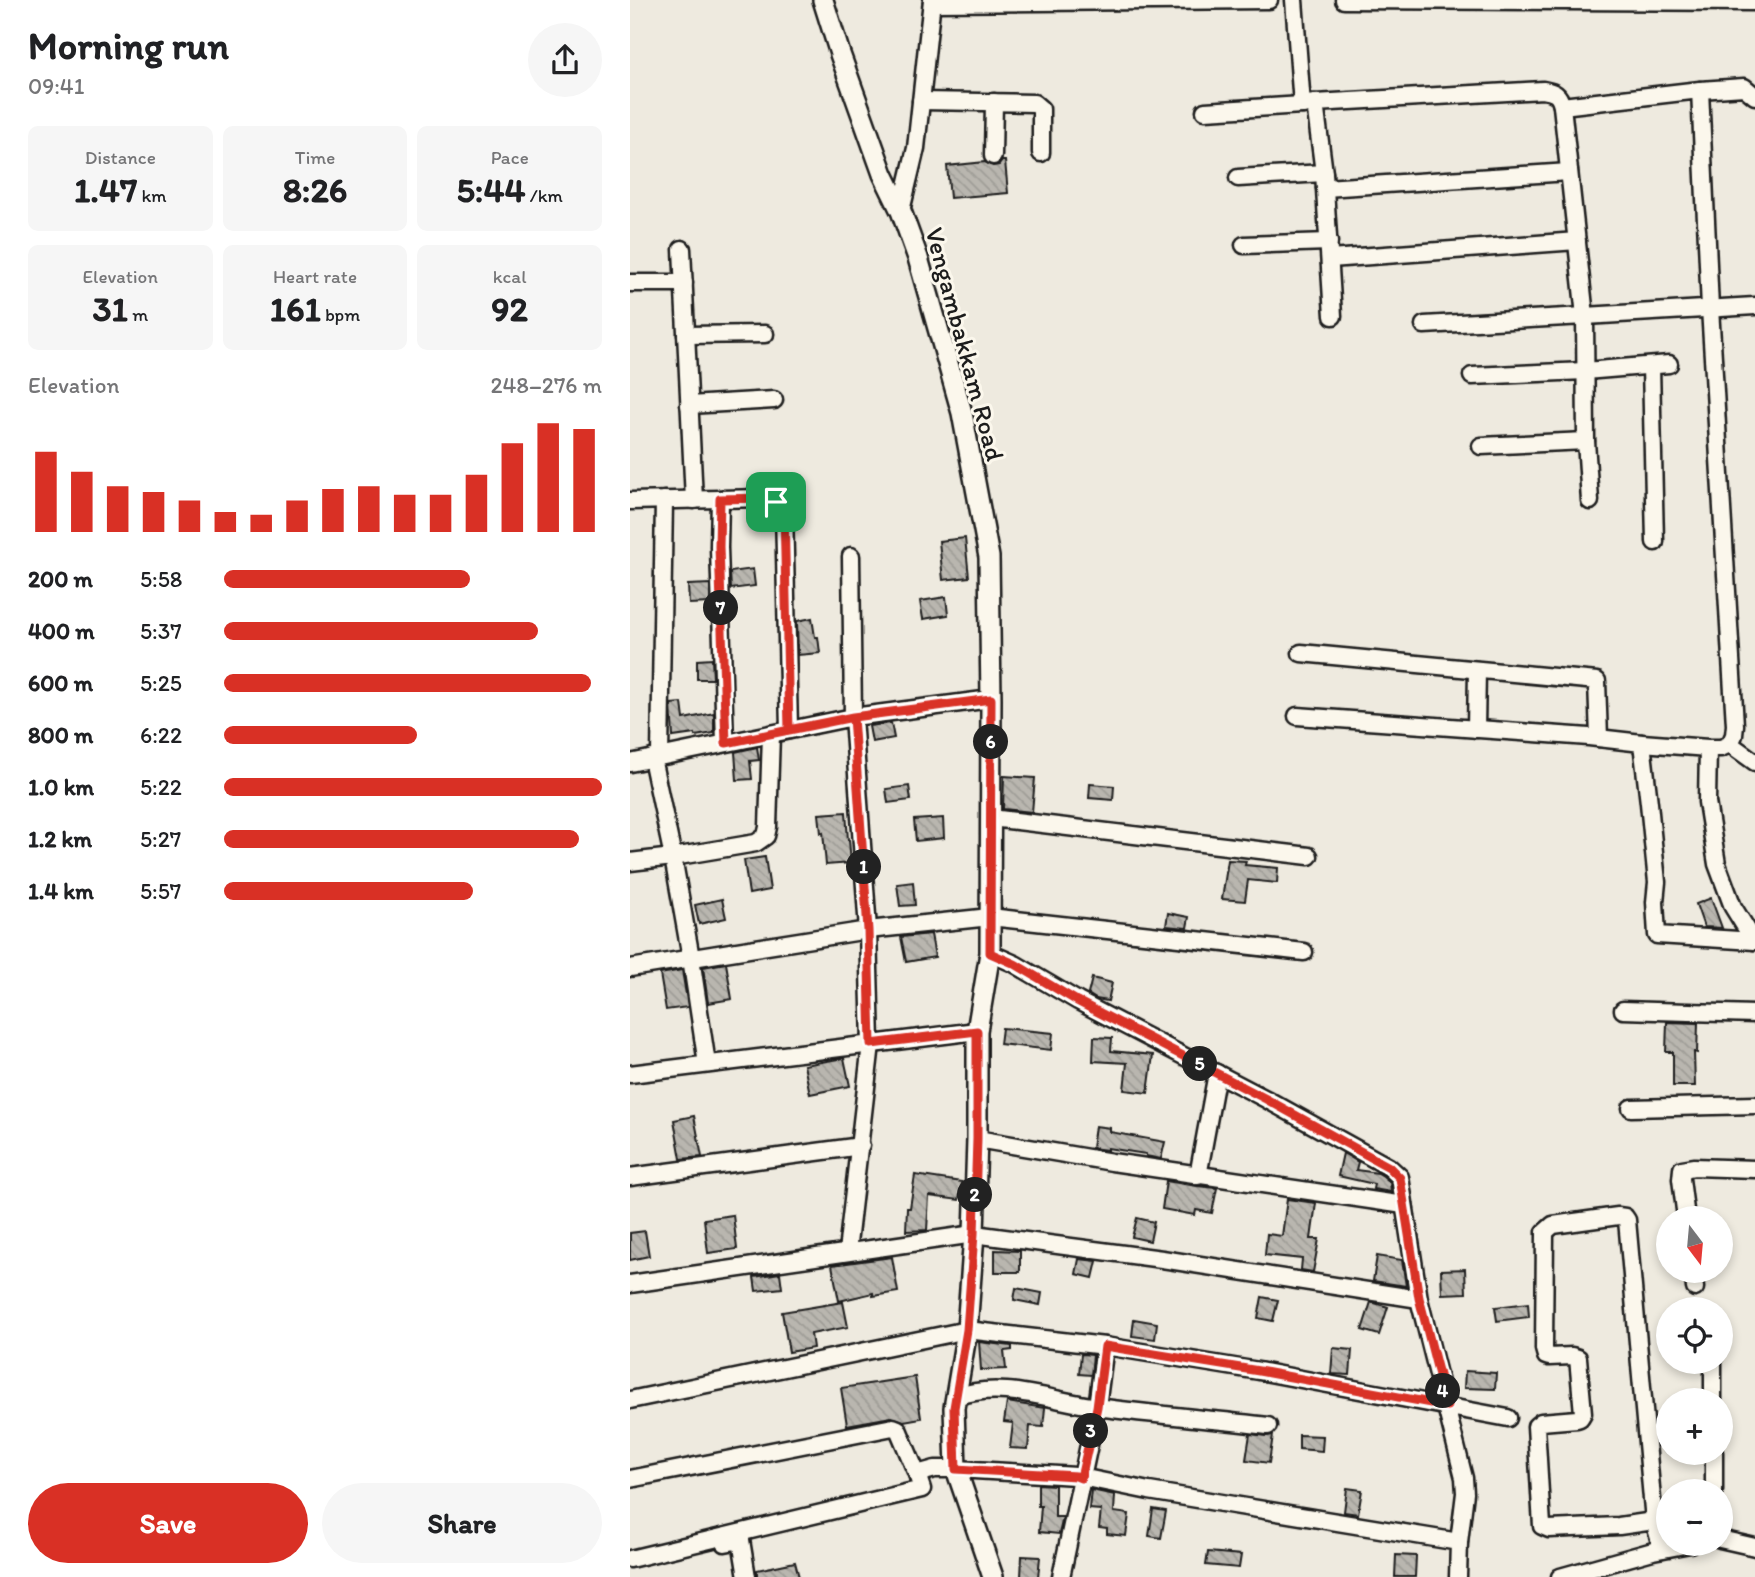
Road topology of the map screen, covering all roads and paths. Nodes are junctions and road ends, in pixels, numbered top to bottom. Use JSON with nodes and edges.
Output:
{"nodes":[{"id":1,"x":823,"y":0,"type":"edge"},
{"id":2,"x":1269,"y":0,"type":"edge"},
{"id":3,"x":1294,"y":0,"type":"edge"},
{"id":4,"x":1344,"y":0,"type":"edge"},
{"id":5,"x":932,"y":1,"type":"edge"},
{"id":6,"x":1738,"y":1,"type":"edge"},
{"id":7,"x":1755,"y":2,"type":"edge"},
{"id":8,"x":1700,"y":90,"type":"junction"},
{"id":9,"x":1755,"y":96,"type":"edge"},
{"id":10,"x":921,"y":101,"type":"junction"},
{"id":11,"x":994,"y":103,"type":"junction"},
{"id":12,"x":1309,"y":104,"type":"junction"},
{"id":13,"x":1562,"y":106,"type":"junction"},
{"id":14,"x":1205,"y":110,"type":"dead end"},
{"id":15,"x":1041,"y":153,"type":"dead end"},
{"id":16,"x":993,"y":156,"type":"dead end"},
{"id":17,"x":1569,"y":172,"type":"junction"},
{"id":18,"x":1238,"y":178,"type":"dead end"},
{"id":19,"x":1325,"y":181,"type":"junction"},
{"id":20,"x":901,"y":211,"type":"junction"},
{"id":21,"x":1577,"y":241,"type":"junction"},
{"id":22,"x":1329,"y":242,"type":"junction"},
{"id":23,"x":1244,"y":245,"type":"dead end"},
{"id":24,"x":682,"y":249,"type":"dead end"},
{"id":25,"x":1329,"y":259,"type":"junction"},
{"id":26,"x":630,"y":283,"type":"edge"},
{"id":27,"x":684,"y":283,"type":"junction"},
{"id":28,"x":1755,"y":306,"type":"edge"},
{"id":29,"x":1710,"y":308,"type":"junction"},
{"id":30,"x":1333,"y":316,"type":"dead end"},
{"id":31,"x":1585,"y":316,"type":"junction"},
{"id":32,"x":1424,"y":325,"type":"dead end"},
{"id":33,"x":765,"y":334,"type":"dead end"},
{"id":34,"x":686,"y":335,"type":"junction"},
{"id":35,"x":1670,"y":364,"type":"dead end"},
{"id":36,"x":1651,"y":366,"type":"junction"},
{"id":37,"x":1586,"y":371,"type":"junction"},
{"id":38,"x":1472,"y":376,"type":"dead end"},
{"id":39,"x":774,"y":400,"type":"dead end"},
{"id":40,"x":689,"y":405,"type":"junction"},
{"id":41,"x":1586,"y":441,"type":"junction"},
{"id":42,"x":1482,"y":446,"type":"dead end"},
{"id":43,"x":720,"y":499,"type":"junction"},
{"id":44,"x":664,"y":500,"type":"junction"},
{"id":45,"x":694,"y":500,"type":"junction"},
{"id":46,"x":630,"y":501,"type":"edge"},
{"id":47,"x":1590,"y":501,"type":"dead end"},
{"id":48,"x":1656,"y":542,"type":"dead end"},
{"id":49,"x":851,"y":556,"type":"dead end"},
{"id":50,"x":1301,"y":653,"type":"dead end"},
{"id":51,"x":1477,"y":670,"type":"junction"},
{"id":52,"x":991,"y":699,"type":"junction"},
{"id":53,"x":1297,"y":716,"type":"dead end"},
{"id":54,"x":853,"y":717,"type":"junction"},
{"id":55,"x":1476,"y":729,"type":"junction"},
{"id":56,"x":789,"y":730,"type":"junction"},
{"id":57,"x":771,"y":734,"type":"junction"},
{"id":58,"x":1599,"y":738,"type":"junction"},
{"id":59,"x":726,"y":743,"type":"junction"},
{"id":60,"x":1642,"y":743,"type":"junction"},
{"id":61,"x":1730,"y":744,"type":"junction"},
{"id":62,"x":1708,"y":748,"type":"junction"},
{"id":63,"x":656,"y":757,"type":"junction"},
{"id":64,"x":1755,"y":762,"type":"edge"},
{"id":65,"x":630,"y":763,"type":"edge"},
{"id":66,"x":990,"y":818,"type":"junction"},
{"id":67,"x":1309,"y":856,"type":"dead end"},
{"id":68,"x":673,"y":857,"type":"junction"},
{"id":69,"x":630,"y":862,"type":"edge"},
{"id":70,"x":990,"y":917,"type":"junction"},
{"id":71,"x":868,"y":930,"type":"junction"},
{"id":72,"x":1755,"y":941,"type":"edge"},
{"id":73,"x":1304,"y":952,"type":"dead end"},
{"id":74,"x":990,"y":953,"type":"junction"},
{"id":75,"x":691,"y":958,"type":"junction"},
{"id":76,"x":630,"y":968,"type":"edge"},
{"id":77,"x":1623,"y":1010,"type":"dead end"},
{"id":78,"x":1755,"y":1014,"type":"edge"},
{"id":79,"x":977,"y":1031,"type":"junction"},
{"id":80,"x":871,"y":1044,"type":"junction"},
{"id":81,"x":707,"y":1064,"type":"junction"},
{"id":82,"x":1217,"y":1073,"type":"junction"},
{"id":83,"x":630,"y":1074,"type":"edge"},
{"id":84,"x":1755,"y":1105,"type":"edge"},
{"id":85,"x":1631,"y":1108,"type":"dead end"},
{"id":86,"x":977,"y":1139,"type":"junction"},
{"id":87,"x":860,"y":1146,"type":"junction"},
{"id":88,"x":1755,"y":1169,"type":"edge"},
{"id":89,"x":1198,"y":1176,"type":"junction"},
{"id":90,"x":630,"y":1177,"type":"edge"},
{"id":91,"x":1404,"y":1205,"type":"junction"},
{"id":92,"x":1684,"y":1206,"type":"edge"},
{"id":93,"x":974,"y":1234,"type":"junction"},
{"id":94,"x":848,"y":1252,"type":"junction"},
{"id":95,"x":1694,"y":1283,"type":"edge"},
{"id":96,"x":630,"y":1284,"type":"edge"},
{"id":97,"x":1695,"y":1288,"type":"dead end"},
{"id":98,"x":1419,"y":1298,"type":"junction"},
{"id":99,"x":967,"y":1330,"type":"junction"},
{"id":100,"x":1105,"y":1346,"type":"junction"},
{"id":101,"x":956,"y":1396,"type":"junction"},
{"id":102,"x":630,"y":1400,"type":"edge"},
{"id":103,"x":1447,"y":1406,"type":"junction"},
{"id":104,"x":1097,"y":1407,"type":"junction"},
{"id":105,"x":1508,"y":1418,"type":"dead end"},
{"id":106,"x":1268,"y":1426,"type":"dead end"},
{"id":107,"x":956,"y":1469,"type":"junction"},
{"id":108,"x":917,"y":1474,"type":"junction"},
{"id":109,"x":1081,"y":1478,"type":"junction"},
{"id":110,"x":630,"y":1479,"type":"edge"},
{"id":111,"x":1646,"y":1523,"type":"junction"},
{"id":112,"x":1459,"y":1542,"type":"junction"},
{"id":113,"x":1733,"y":1542,"type":"edge"},
{"id":114,"x":1755,"y":1547,"type":"edge"},
{"id":115,"x":1654,"y":1551,"type":"joint"},
{"id":116,"x":630,"y":1562,"type":"edge"},
{"id":117,"x":747,"y":1577,"type":"edge"},
{"id":118,"x":993,"y":1577,"type":"edge"},
{"id":119,"x":1061,"y":1577,"type":"edge"},
{"id":120,"x":1458,"y":1577,"type":"edge"},
{"id":121,"x":1560,"y":1577,"type":"edge"}],
"edges":[{"from":1,"to":20,"type":"main road","name":"Vengambakkam Road"},
{"from":2,"to":5,"type":"street"},
{"from":3,"to":12,"type":"street"},
{"from":4,"to":6,"type":"street"},
{"from":5,"to":10,"type":"street"},
{"from":6,"to":7,"type":"street"},
{"from":8,"to":9,"type":"street"},
{"from":8,"to":13,"type":"street"},
{"from":8,"to":29,"type":"street"},
{"from":10,"to":11,"type":"street"},
{"from":10,"to":20,"type":"street"},
{"from":11,"to":15,"type":"street"},
{"from":11,"to":16,"type":"street"},
{"from":12,"to":13,"type":"street"},
{"from":12,"to":14,"type":"street"},
{"from":12,"to":19,"type":"street"},
{"from":13,"to":17,"type":"street"},
{"from":17,"to":19,"type":"street"},
{"from":17,"to":21,"type":"street"},
{"from":18,"to":19,"type":"street"},
{"from":19,"to":22,"type":"street"},
{"from":20,"to":52,"type":"main road","name":"Vengambakkam Road"},
{"from":21,"to":25,"type":"street"},
{"from":21,"to":31,"type":"street"},
{"from":22,"to":23,"type":"street"},
{"from":22,"to":25,"type":"street"},
{"from":24,"to":27,"type":"street"},
{"from":25,"to":30,"type":"street"},
{"from":26,"to":27,"type":"street"},
{"from":27,"to":34,"type":"street"},
{"from":28,"to":29,"type":"street"},
{"from":29,"to":31,"type":"street"},
{"from":29,"to":61,"type":"street"},
{"from":31,"to":32,"type":"street"},
{"from":31,"to":37,"type":"street"},
{"from":33,"to":34,"type":"street"},
{"from":34,"to":40,"type":"street"},
{"from":35,"to":36,"type":"street"},
{"from":36,"to":37,"type":"street"},
{"from":36,"to":48,"type":"street"},
{"from":37,"to":38,"type":"street"},
{"from":37,"to":41,"type":"street"},
{"from":39,"to":40,"type":"street"},
{"from":40,"to":45,"type":"street"},
{"from":41,"to":42,"type":"street"},
{"from":41,"to":47,"type":"street"},
{"from":43,"to":45,"type":"street"},
{"from":43,"to":56,"type":"street"},
{"from":43,"to":59,"type":"street"},
{"from":44,"to":45,"type":"street"},
{"from":44,"to":46,"type":"street"},
{"from":44,"to":63,"type":"street"},
{"from":49,"to":54,"type":"street"},
{"from":50,"to":51,"type":"street"},
{"from":51,"to":55,"type":"street"},
{"from":51,"to":58,"type":"street"},
{"from":52,"to":54,"type":"street"},
{"from":52,"to":66,"type":"main road","name":"Vengambakkam Road"},
{"from":53,"to":55,"type":"street"},
{"from":54,"to":56,"type":"street"},
{"from":54,"to":71,"type":"street"},
{"from":55,"to":58,"type":"street"},
{"from":56,"to":57,"type":"street"},
{"from":57,"to":59,"type":"street"},
{"from":57,"to":68,"type":"street"},
{"from":58,"to":60,"type":"street"},
{"from":59,"to":63,"type":"street"},
{"from":60,"to":62,"type":"street"},
{"from":60,"to":72,"type":"street"},
{"from":61,"to":62,"type":"street"},
{"from":61,"to":64,"type":"street"},
{"from":62,"to":72,"type":"street"},
{"from":63,"to":65,"type":"street"},
{"from":63,"to":68,"type":"street"},
{"from":66,"to":67,"type":"street"},
{"from":66,"to":70,"type":"main road","name":"Vengambakkam Road"},
{"from":68,"to":69,"type":"street"},
{"from":68,"to":75,"type":"street"},
{"from":70,"to":71,"type":"street"},
{"from":70,"to":73,"type":"street"},
{"from":70,"to":74,"type":"main road","name":"Vengambakkam Road"},
{"from":71,"to":75,"type":"street"},
{"from":71,"to":80,"type":"street"},
{"from":74,"to":79,"type":"main road","name":"Vengambakkam Road"},
{"from":74,"to":82,"type":"street"},
{"from":75,"to":76,"type":"street"},
{"from":75,"to":81,"type":"street"},
{"from":77,"to":78,"type":"street"},
{"from":79,"to":80,"type":"street"},
{"from":79,"to":86,"type":"main road","name":"Vengambakkam Road"},
{"from":80,"to":81,"type":"street"},
{"from":80,"to":87,"type":"street"},
{"from":81,"to":83,"type":"street"},
{"from":82,"to":89,"type":"street"},
{"from":82,"to":91,"type":"street"},
{"from":84,"to":85,"type":"street"},
{"from":86,"to":89,"type":"street"},
{"from":86,"to":93,"type":"main road","name":"Vengambakkam Road"},
{"from":87,"to":90,"type":"street"},
{"from":87,"to":94,"type":"street"},
{"from":88,"to":92,"type":"street"},
{"from":89,"to":91,"type":"street"},
{"from":91,"to":98,"type":"street"},
{"from":93,"to":94,"type":"street"},
{"from":93,"to":98,"type":"street"},
{"from":93,"to":99,"type":"main road","name":"Vengambakkam Road"},
{"from":94,"to":96,"type":"street"},
{"from":95,"to":97,"type":"street"},
{"from":98,"to":103,"type":"street"},
{"from":99,"to":100,"type":"street"},
{"from":99,"to":101,"type":"main road","name":"Vengambakkam Road"},
{"from":99,"to":102,"type":"street"},
{"from":100,"to":103,"type":"street"},
{"from":100,"to":104,"type":"street"},
{"from":101,"to":104,"type":"street"},
{"from":101,"to":107,"type":"main road","name":"Vengambakkam Road"},
{"from":103,"to":105,"type":"street"},
{"from":103,"to":112,"type":"street"},
{"from":104,"to":106,"type":"street"},
{"from":104,"to":109,"type":"street"},
{"from":107,"to":108,"type":"street"},
{"from":107,"to":109,"type":"street"},
{"from":107,"to":118,"type":"main road","name":"Vengambakkam Road"},
{"from":108,"to":110,"type":"street"},
{"from":108,"to":116,"type":"street"},
{"from":109,"to":112,"type":"street"},
{"from":109,"to":119,"type":"street"},
{"from":111,"to":111,"type":"street"},
{"from":111,"to":115,"type":"street"},
{"from":112,"to":120,"type":"street"},
{"from":113,"to":114,"type":"street"},
{"from":115,"to":121,"type":"street"},
{"from":116,"to":117,"type":"street"}]}
